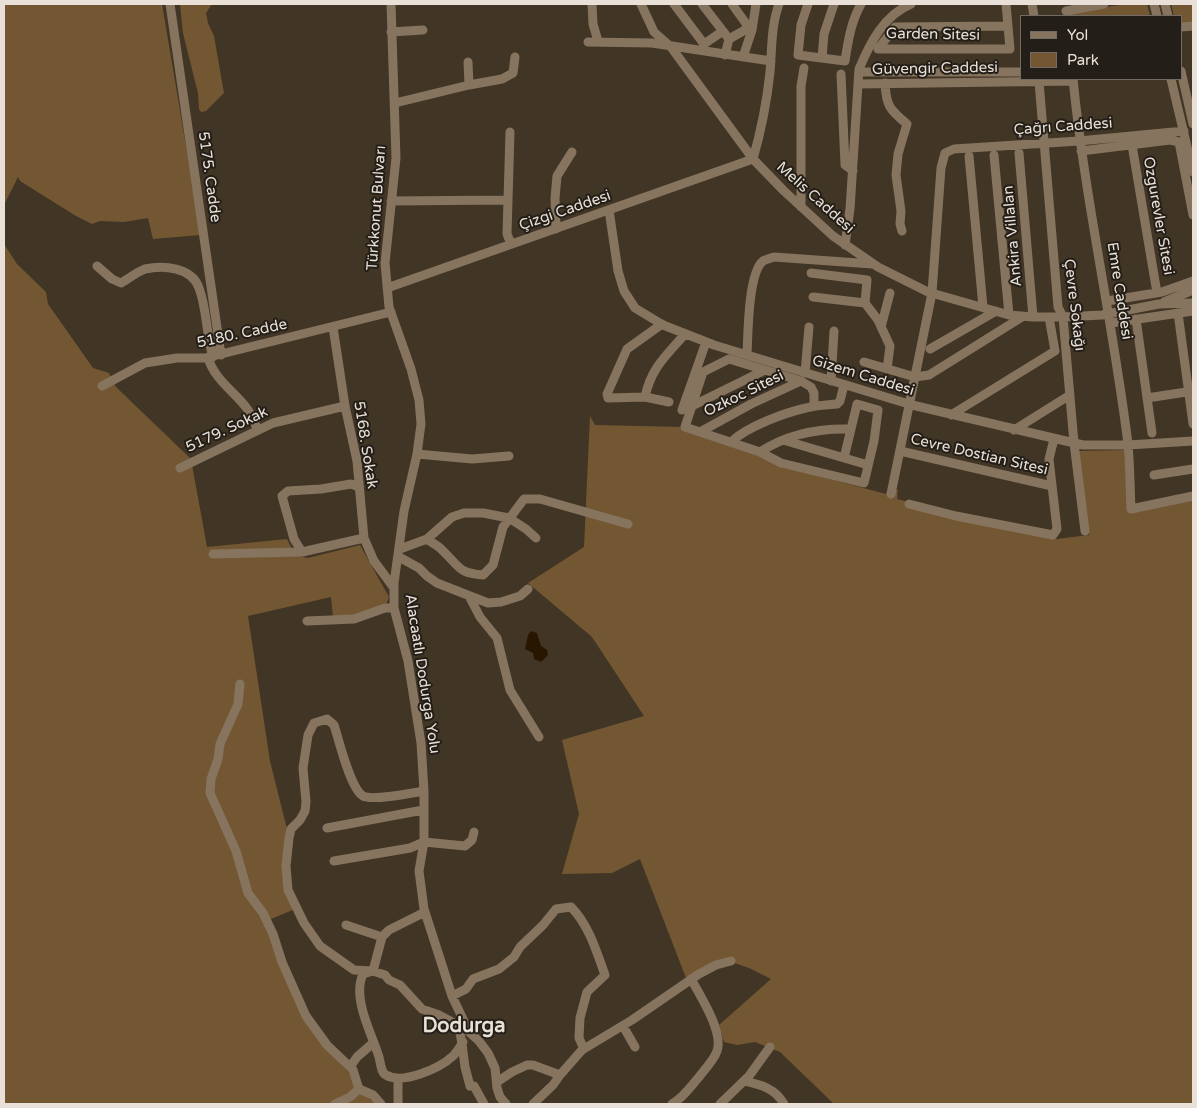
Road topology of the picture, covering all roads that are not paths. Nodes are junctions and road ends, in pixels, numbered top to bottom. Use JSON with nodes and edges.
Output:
{"nodes":[{"id":1,"x":170,"y":4,"type":"edge"},
{"id":2,"x":391,"y":4,"type":"edge"},
{"id":3,"x":592,"y":4,"type":"edge"},
{"id":4,"x":641,"y":4,"type":"edge"},
{"id":5,"x":674,"y":4,"type":"edge"},
{"id":6,"x":702,"y":4,"type":"edge"},
{"id":7,"x":732,"y":4,"type":"edge"},
{"id":8,"x":756,"y":4,"type":"edge"},
{"id":9,"x":780,"y":4,"type":"edge"},
{"id":10,"x":808,"y":4,"type":"edge"},
{"id":11,"x":834,"y":4,"type":"edge"},
{"id":12,"x":861,"y":4,"type":"edge"},
{"id":13,"x":909,"y":4,"type":"edge"},
{"id":14,"x":1006,"y":4,"type":"edge"},
{"id":15,"x":1104,"y":4,"type":"edge"},
{"id":16,"x":1066,"y":10,"type":"edge"},
{"id":17,"x":1008,"y":26,"type":"junction"},
{"id":18,"x":423,"y":30,"type":"dead end"},
{"id":19,"x":723,"y":31,"type":"junction"},
{"id":20,"x":391,"y":32,"type":"junction"},
{"id":21,"x":598,"y":41,"type":"junction"},
{"id":22,"x":588,"y":42,"type":"dead end"},
{"id":23,"x":671,"y":47,"type":"junction"},
{"id":24,"x":727,"y":47,"type":"junction"},
{"id":25,"x":516,"y":57,"type":"dead end"},
{"id":26,"x":743,"y":57,"type":"junction"},
{"id":27,"x":822,"y":58,"type":"junction"},
{"id":28,"x":770,"y":61,"type":"junction"},
{"id":29,"x":468,"y":62,"type":"dead end"},
{"id":30,"x":804,"y":68,"type":"dead end"},
{"id":31,"x":859,"y":72,"type":"junction"},
{"id":32,"x":1020,"y":72,"type":"edge"},
{"id":33,"x":841,"y":74,"type":"dead end"},
{"id":34,"x":1182,"y":75,"type":"edge"},
{"id":35,"x":1073,"y":80,"type":"edge"},
{"id":36,"x":1171,"y":80,"type":"edge"},
{"id":37,"x":1039,"y":82,"type":"junction"},
{"id":38,"x":858,"y":84,"type":"junction"},
{"id":39,"x":885,"y":84,"type":"junction"},
{"id":40,"x":469,"y":85,"type":"junction"},
{"id":41,"x":395,"y":103,"type":"junction"},
{"id":42,"x":1193,"y":124,"type":"edge"},
{"id":43,"x":1184,"y":131,"type":"junction"},
{"id":44,"x":510,"y":132,"type":"dead end"},
{"id":45,"x":1079,"y":140,"type":"junction"},
{"id":46,"x":1043,"y":143,"type":"junction"},
{"id":47,"x":1132,"y":145,"type":"junction"},
{"id":48,"x":1081,"y":151,"type":"junction"},
{"id":49,"x":572,"y":152,"type":"dead end"},
{"id":50,"x":1019,"y":153,"type":"dead end"},
{"id":51,"x":994,"y":155,"type":"dead end"},
{"id":52,"x":969,"y":156,"type":"dead end"},
{"id":53,"x":753,"y":159,"type":"junction"},
{"id":54,"x":853,"y":171,"type":"junction"},
{"id":55,"x":1193,"y":172,"type":"edge"},
{"id":56,"x":508,"y":200,"type":"junction"},
{"id":57,"x":391,"y":201,"type":"junction"},
{"id":58,"x":801,"y":207,"type":"junction"},
{"id":59,"x":610,"y":210,"type":"junction"},
{"id":60,"x":1193,"y":215,"type":"edge"},
{"id":61,"x":556,"y":229,"type":"junction"},
{"id":62,"x":902,"y":231,"type":"dead end"},
{"id":63,"x":511,"y":244,"type":"junction"},
{"id":64,"x":845,"y":244,"type":"junction"},
{"id":65,"x":874,"y":265,"type":"junction"},
{"id":66,"x":97,"y":266,"type":"dead end"},
{"id":67,"x":810,"y":272,"type":"dead end"},
{"id":68,"x":1193,"y":281,"type":"edge"},
{"id":69,"x":387,"y":288,"type":"junction"},
{"id":70,"x":1193,"y":290,"type":"edge"},
{"id":71,"x":1157,"y":293,"type":"junction"},
{"id":72,"x":890,"y":294,"type":"dead end"},
{"id":73,"x":932,"y":294,"type":"junction"},
{"id":74,"x":813,"y":296,"type":"dead end"},
{"id":75,"x":1107,"y":301,"type":"junction"},
{"id":76,"x":1193,"y":303,"type":"edge"},
{"id":77,"x":865,"y":304,"type":"junction"},
{"id":78,"x":1160,"y":304,"type":"junction"},
{"id":79,"x":983,"y":307,"type":"junction"},
{"id":80,"x":996,"y":311,"type":"junction"},
{"id":81,"x":1193,"y":311,"type":"edge"},
{"id":82,"x":391,"y":312,"type":"junction"},
{"id":83,"x":1178,"y":313,"type":"junction"},
{"id":84,"x":1009,"y":314,"type":"junction"},
{"id":85,"x":1022,"y":317,"type":"junction"},
{"id":86,"x":1034,"y":317,"type":"junction"},
{"id":87,"x":1049,"y":317,"type":"junction"},
{"id":88,"x":1063,"y":317,"type":"junction"},
{"id":89,"x":1110,"y":318,"type":"junction"},
{"id":90,"x":1136,"y":319,"type":"junction"},
{"id":91,"x":662,"y":324,"type":"junction"},
{"id":92,"x":333,"y":327,"type":"junction"},
{"id":93,"x":809,"y":327,"type":"dead end"},
{"id":94,"x":881,"y":327,"type":"junction"},
{"id":95,"x":834,"y":331,"type":"dead end"},
{"id":96,"x":685,"y":334,"type":"junction"},
{"id":97,"x":706,"y":342,"type":"junction"},
{"id":98,"x":930,"y":349,"type":"dead end"},
{"id":99,"x":214,"y":356,"type":"junction"},
{"id":100,"x":747,"y":356,"type":"junction"},
{"id":101,"x":864,"y":362,"type":"dead end"},
{"id":102,"x":887,"y":369,"type":"junction"},
{"id":103,"x":765,"y":370,"type":"junction"},
{"id":104,"x":803,"y":377,"type":"junction"},
{"id":105,"x":915,"y":377,"type":"junction"},
{"id":106,"x":831,"y":381,"type":"junction"},
{"id":107,"x":844,"y":385,"type":"junction"},
{"id":108,"x":102,"y":386,"type":"dead end"},
{"id":109,"x":1191,"y":391,"type":"edge"},
{"id":110,"x":1070,"y":395,"type":"junction"},
{"id":111,"x":645,"y":397,"type":"junction"},
{"id":112,"x":1147,"y":398,"type":"junction"},
{"id":113,"x":669,"y":402,"type":"dead end"},
{"id":114,"x":909,"y":404,"type":"junction"},
{"id":115,"x":345,"y":406,"type":"junction"},
{"id":116,"x":692,"y":406,"type":"junction"},
{"id":117,"x":814,"y":406,"type":"junction"},
{"id":118,"x":682,"y":410,"type":"dead end"},
{"id":119,"x":951,"y":415,"type":"junction"},
{"id":120,"x":1193,"y":424,"type":"edge"},
{"id":121,"x":851,"y":429,"type":"junction"},
{"id":122,"x":257,"y":430,"type":"junction"},
{"id":123,"x":1014,"y":430,"type":"junction"},
{"id":124,"x":700,"y":432,"type":"junction"},
{"id":125,"x":1152,"y":433,"type":"dead end"},
{"id":126,"x":1054,"y":438,"type":"junction"},
{"id":127,"x":784,"y":440,"type":"junction"},
{"id":128,"x":732,"y":441,"type":"junction"},
{"id":129,"x":1193,"y":441,"type":"edge"},
{"id":130,"x":1074,"y":443,"type":"junction"},
{"id":131,"x":1128,"y":445,"type":"junction"},
{"id":132,"x":900,"y":451,"type":"junction"},
{"id":133,"x":760,"y":452,"type":"junction"},
{"id":134,"x":417,"y":454,"type":"junction"},
{"id":135,"x":509,"y":456,"type":"dead end"},
{"id":136,"x":844,"y":458,"type":"junction"},
{"id":137,"x":868,"y":465,"type":"junction"},
{"id":138,"x":180,"y":468,"type":"dead end"},
{"id":139,"x":1193,"y":469,"type":"edge"},
{"id":140,"x":1154,"y":475,"type":"dead end"},
{"id":141,"x":1052,"y":486,"type":"junction"},
{"id":142,"x":359,"y":487,"type":"junction"},
{"id":143,"x":891,"y":494,"type":"dead end"},
{"id":144,"x":1193,"y":496,"type":"edge"},
{"id":145,"x":909,"y":504,"type":"dead end"},
{"id":146,"x":508,"y":518,"type":"junction"},
{"id":147,"x":628,"y":524,"type":"dead end"},
{"id":148,"x":1084,"y":531,"type":"dead end"},
{"id":149,"x":364,"y":538,"type":"junction"},
{"id":150,"x":536,"y":538,"type":"dead end"},
{"id":151,"x":427,"y":539,"type":"junction"},
{"id":152,"x":302,"y":552,"type":"junction"},
{"id":153,"x":400,"y":553,"type":"junction"},
{"id":154,"x":213,"y":554,"type":"dead end"},
{"id":155,"x":394,"y":588,"type":"junction"},
{"id":156,"x":528,"y":590,"type":"dead end"},
{"id":157,"x":469,"y":596,"type":"junction"},
{"id":158,"x":394,"y":608,"type":"junction"},
{"id":159,"x":307,"y":620,"type":"dead end"},
{"id":160,"x":240,"y":684,"type":"dead end"},
{"id":161,"x":539,"y":737,"type":"dead end"},
{"id":162,"x":424,"y":791,"type":"junction"},
{"id":163,"x":423,"y":810,"type":"junction"},
{"id":164,"x":327,"y":828,"type":"dead end"},
{"id":165,"x":474,"y":832,"type":"dead end"},
{"id":166,"x":424,"y":842,"type":"junction"},
{"id":167,"x":334,"y":861,"type":"dead end"},
{"id":168,"x":425,"y":912,"type":"junction"},
{"id":169,"x":346,"y":925,"type":"dead end"},
{"id":170,"x":382,"y":937,"type":"junction"},
{"id":171,"x":731,"y":961,"type":"dead end"},
{"id":172,"x":374,"y":970,"type":"junction"},
{"id":173,"x":691,"y":979,"type":"junction"},
{"id":174,"x":452,"y":996,"type":"junction"},
{"id":175,"x":623,"y":1026,"type":"junction"},
{"id":176,"x":469,"y":1032,"type":"junction"},
{"id":177,"x":373,"y":1043,"type":"junction"},
{"id":178,"x":462,"y":1044,"type":"junction"},
{"id":179,"x":635,"y":1047,"type":"dead end"},
{"id":180,"x":770,"y":1048,"type":"dead end"},
{"id":181,"x":584,"y":1049,"type":"junction"},
{"id":182,"x":350,"y":1067,"type":"junction"},
{"id":183,"x":560,"y":1075,"type":"junction"},
{"id":184,"x":398,"y":1079,"type":"junction"},
{"id":185,"x":744,"y":1081,"type":"junction"},
{"id":186,"x":497,"y":1082,"type":"junction"},
{"id":187,"x":359,"y":1088,"type":"junction"},
{"id":188,"x":351,"y":1100,"type":"edge"},
{"id":189,"x":335,"y":1104,"type":"edge"},
{"id":190,"x":381,"y":1104,"type":"edge"},
{"id":191,"x":398,"y":1104,"type":"edge"},
{"id":192,"x":484,"y":1104,"type":"edge"},
{"id":193,"x":505,"y":1104,"type":"edge"},
{"id":194,"x":532,"y":1104,"type":"edge"},
{"id":195,"x":672,"y":1104,"type":"edge"},
{"id":196,"x":720,"y":1104,"type":"edge"},
{"id":197,"x":784,"y":1104,"type":"edge"}],
"edges":[{"from":1,"to":99,"type":"street","name":"5175. Cadde"},
{"from":2,"to":20,"type":"street","name":"Türkkonut Bulvarı"},
{"from":3,"to":21,"type":"street"},
{"from":4,"to":23,"type":"street","name":"Melis Caddesi"},
{"from":5,"to":19,"type":"street"},
{"from":6,"to":19,"type":"street"},
{"from":7,"to":24,"type":"street"},
{"from":8,"to":26,"type":"street"},
{"from":9,"to":28,"type":"street"},
{"from":10,"to":27,"type":"street"},
{"from":11,"to":27,"type":"street"},
{"from":12,"to":27,"type":"street"},
{"from":13,"to":31,"type":"street"},
{"from":14,"to":17,"type":"street","name":"Garden Sitesi"},
{"from":15,"to":16,"type":"street"},
{"from":17,"to":17,"type":"street","name":"Garden Sitesi"},
{"from":18,"to":20,"type":"street"},
{"from":19,"to":24,"type":"street"},
{"from":20,"to":41,"type":"street","name":"Türkkonut Bulvarı"},
{"from":21,"to":22,"type":"street"},
{"from":21,"to":23,"type":"street"},
{"from":23,"to":24,"type":"street"},
{"from":23,"to":53,"type":"street","name":"Melis Caddesi"},
{"from":24,"to":26,"type":"street"},
{"from":25,"to":40,"type":"street"},
{"from":26,"to":28,"type":"street"},
{"from":28,"to":53,"type":"street"},
{"from":29,"to":40,"type":"street"},
{"from":30,"to":58,"type":"street"},
{"from":31,"to":32,"type":"street","name":"Güvengir Caddesi"},
{"from":31,"to":38,"type":"street"},
{"from":33,"to":54,"type":"street"},
{"from":34,"to":42,"type":"street"},
{"from":35,"to":37,"type":"street","name":"Güvengir Caddesi"},
{"from":35,"to":45,"type":"street","name":"Emre Caddesi"},
{"from":36,"to":43,"type":"street"},
{"from":37,"to":39,"type":"street","name":"Güvengir Caddesi"},
{"from":37,"to":46,"type":"street","name":"Çevre Sokağı"},
{"from":38,"to":39,"type":"street","name":"Güvengir Caddesi"},
{"from":38,"to":54,"type":"street"},
{"from":39,"to":62,"type":"street"},
{"from":40,"to":41,"type":"street"},
{"from":41,"to":57,"type":"street","name":"Türkkonut Bulvarı"},
{"from":43,"to":45,"type":"street","name":"Çağrı Caddesi"},
{"from":43,"to":55,"type":"street"},
{"from":44,"to":56,"type":"street"},
{"from":45,"to":46,"type":"street","name":"Çağrı Caddesi"},
{"from":45,"to":48,"type":"street","name":"Emre Caddesi"},
{"from":46,"to":73,"type":"street","name":"Çağrı Caddesi"},
{"from":46,"to":88,"type":"street","name":"Çevre Sokağı"},
{"from":47,"to":48,"type":"street","name":"Ozgurevler Sitesi"},
{"from":47,"to":60,"type":"street","name":"Ozgurevler Sitesi"},
{"from":47,"to":71,"type":"street","name":"Ozgurevler Sitesi"},
{"from":48,"to":75,"type":"street","name":"Emre Caddesi"},
{"from":49,"to":61,"type":"street"},
{"from":50,"to":86,"type":"street","name":"Ankira Villalan"},
{"from":51,"to":84,"type":"street","name":"Ankira Villalan"},
{"from":52,"to":79,"type":"street"},
{"from":53,"to":58,"type":"street","name":"Melis Caddesi"},
{"from":53,"to":59,"type":"street","name":"Çizgi Caddesi"},
{"from":54,"to":64,"type":"street"},
{"from":56,"to":57,"type":"street"},
{"from":56,"to":63,"type":"street"},
{"from":57,"to":69,"type":"street","name":"Türkkonut Bulvarı"},
{"from":58,"to":64,"type":"street","name":"Melis Caddesi"},
{"from":59,"to":61,"type":"street","name":"Çizgi Caddesi"},
{"from":59,"to":91,"type":"street","name":"Gizem Caddesi"},
{"from":61,"to":63,"type":"street","name":"Çizgi Caddesi"},
{"from":63,"to":69,"type":"street","name":"Çizgi Caddesi"},
{"from":64,"to":65,"type":"street","name":"Melis Caddesi"},
{"from":65,"to":73,"type":"street","name":"Melis Caddesi"},
{"from":65,"to":100,"type":"street"},
{"from":66,"to":99,"type":"street"},
{"from":67,"to":77,"type":"street"},
{"from":68,"to":71,"type":"street","name":"Ozgurevler Sitesi"},
{"from":69,"to":82,"type":"street","name":"Türkkonut Bulvarı"},
{"from":70,"to":78,"type":"street","name":"Melis Caddesi"},
{"from":71,"to":75,"type":"street","name":"Ozgurevler Sitesi"},
{"from":72,"to":94,"type":"street"},
{"from":73,"to":79,"type":"street","name":"Melis Caddesi"},
{"from":73,"to":105,"type":"street"},
{"from":74,"to":77,"type":"street"},
{"from":75,"to":89,"type":"street","name":"Emre Caddesi"},
{"from":76,"to":78,"type":"street","name":"Melis Caddesi"},
{"from":77,"to":94,"type":"street"},
{"from":78,"to":89,"type":"street","name":"Melis Caddesi"},
{"from":79,"to":80,"type":"street","name":"Melis Caddesi"},
{"from":80,"to":84,"type":"street","name":"Melis Caddesi"},
{"from":80,"to":98,"type":"street"},
{"from":81,"to":83,"type":"street"},
{"from":82,"to":92,"type":"street","name":"5180. Cadde"},
{"from":82,"to":134,"type":"street","name":"Türkkonut Bulvarı"},
{"from":83,"to":90,"type":"street"},
{"from":83,"to":109,"type":"street"},
{"from":84,"to":85,"type":"street","name":"Melis Caddesi"},
{"from":85,"to":86,"type":"street","name":"Melis Caddesi"},
{"from":85,"to":105,"type":"street"},
{"from":86,"to":87,"type":"street","name":"Melis Caddesi"},
{"from":87,"to":88,"type":"street","name":"Melis Caddesi"},
{"from":87,"to":119,"type":"street"},
{"from":88,"to":89,"type":"street","name":"Melis Caddesi"},
{"from":88,"to":110,"type":"street","name":"Çevre Sokağı"},
{"from":89,"to":90,"type":"street"},
{"from":89,"to":131,"type":"street","name":"Emre Caddesi"},
{"from":90,"to":112,"type":"street"},
{"from":91,"to":96,"type":"street","name":"Gizem Caddesi"},
{"from":91,"to":111,"type":"street"},
{"from":92,"to":99,"type":"street","name":"5180. Cadde"},
{"from":92,"to":115,"type":"street","name":"5168. Sokak"},
{"from":93,"to":104,"type":"street"},
{"from":94,"to":102,"type":"street"},
{"from":95,"to":106,"type":"street"},
{"from":96,"to":97,"type":"street","name":"Gizem Caddesi"},
{"from":96,"to":111,"type":"street"},
{"from":97,"to":100,"type":"street","name":"Gizem Caddesi"},
{"from":97,"to":118,"type":"street"},
{"from":99,"to":108,"type":"street","name":"5180. Cadde"},
{"from":99,"to":122,"type":"street"},
{"from":100,"to":104,"type":"street","name":"Gizem Caddesi"},
{"from":101,"to":102,"type":"street"},
{"from":102,"to":105,"type":"street"},
{"from":103,"to":104,"type":"street","name":"Ozkoc Sitesi"},
{"from":103,"to":116,"type":"street","name":"Ozkoc Sitesi"},
{"from":103,"to":116,"type":"street","name":"Ozkoc Sitesi"},
{"from":104,"to":106,"type":"street","name":"Gizem Caddesi"},
{"from":104,"to":117,"type":"street","name":"Ozkoc Sitesi"},
{"from":104,"to":124,"type":"street","name":"Ozkoc Sitesi"},
{"from":105,"to":114,"type":"street"},
{"from":106,"to":107,"type":"street","name":"Gizem Caddesi"},
{"from":107,"to":114,"type":"street","name":"Gizem Caddesi"},
{"from":107,"to":117,"type":"street"},
{"from":109,"to":112,"type":"street"},
{"from":109,"to":120,"type":"street"},
{"from":110,"to":123,"type":"street"},
{"from":110,"to":130,"type":"street","name":"Çevre Sokağı"},
{"from":111,"to":113,"type":"street"},
{"from":112,"to":125,"type":"street"},
{"from":114,"to":119,"type":"street","name":"Gizem Caddesi"},
{"from":114,"to":132,"type":"street"},
{"from":115,"to":122,"type":"street","name":"5179. Sokak"},
{"from":115,"to":142,"type":"street","name":"5168. Sokak"},
{"from":116,"to":124,"type":"street","name":"Ozkoc Sitesi"},
{"from":117,"to":128,"type":"street"},
{"from":119,"to":123,"type":"street","name":"Gizem Caddesi"},
{"from":121,"to":127,"type":"street"},
{"from":121,"to":136,"type":"street"},
{"from":121,"to":137,"type":"street","name":"Ozkoc Sitesi"},
{"from":122,"to":138,"type":"street","name":"5179. Sokak"},
{"from":123,"to":126,"type":"street","name":"Gizem Caddesi"},
{"from":124,"to":128,"type":"street","name":"Ozkoc Sitesi"},
{"from":126,"to":130,"type":"street","name":"Gizem Caddesi"},
{"from":126,"to":141,"type":"street"},
{"from":127,"to":133,"type":"street"},
{"from":127,"to":136,"type":"street"},
{"from":128,"to":133,"type":"street","name":"Ozkoc Sitesi"},
{"from":129,"to":131,"type":"street","name":"Gizem Caddesi"},
{"from":130,"to":131,"type":"street","name":"Gizem Caddesi"},
{"from":130,"to":148,"type":"street","name":"Çevre Sokağı"},
{"from":131,"to":144,"type":"street","name":"Emre Caddesi"},
{"from":132,"to":141,"type":"street","name":"Cevre Dostian Sitesi"},
{"from":132,"to":143,"type":"street"},
{"from":133,"to":137,"type":"street","name":"Ozkoc Sitesi"},
{"from":134,"to":135,"type":"street"},
{"from":134,"to":153,"type":"street","name":"Türkkonut Bulvarı"},
{"from":136,"to":137,"type":"street"},
{"from":139,"to":140,"type":"street"},
{"from":141,"to":145,"type":"street"},
{"from":142,"to":149,"type":"street","name":"5168. Sokak"},
{"from":142,"to":152,"type":"street"},
{"from":146,"to":147,"type":"street"},
{"from":146,"to":150,"type":"street"},
{"from":146,"to":151,"type":"street"},
{"from":146,"to":151,"type":"street"},
{"from":149,"to":152,"type":"street"},
{"from":149,"to":155,"type":"street","name":"5168. Sokak"},
{"from":151,"to":153,"type":"street"},
{"from":152,"to":154,"type":"street"},
{"from":153,"to":155,"type":"street","name":"Türkkonut Bulvarı"},
{"from":153,"to":157,"type":"street"},
{"from":155,"to":158,"type":"street","name":"Alacaatlı Dodurga Yolu"},
{"from":156,"to":157,"type":"street"},
{"from":157,"to":161,"type":"street"},
{"from":158,"to":159,"type":"street"},
{"from":158,"to":162,"type":"street","name":"Alacaatlı Dodurga Yolu"},
{"from":160,"to":182,"type":"street"},
{"from":162,"to":163,"type":"street","name":"Alacaatlı Dodurga Yolu"},
{"from":162,"to":172,"type":"street"},
{"from":163,"to":164,"type":"street"},
{"from":163,"to":166,"type":"street","name":"Alacaatlı Dodurga Yolu"},
{"from":165,"to":166,"type":"street"},
{"from":166,"to":167,"type":"street"},
{"from":166,"to":168,"type":"street","name":"Alacaatlı Dodurga Yolu"},
{"from":168,"to":170,"type":"street"},
{"from":168,"to":174,"type":"street","name":"Alacaatlı Dodurga Yolu"},
{"from":169,"to":170,"type":"street"},
{"from":170,"to":172,"type":"street"},
{"from":171,"to":173,"type":"street"},
{"from":172,"to":177,"type":"street"},
{"from":172,"to":178,"type":"street"},
{"from":173,"to":175,"type":"street"},
{"from":173,"to":195,"type":"street"},
{"from":174,"to":176,"type":"street","name":"Alacaatlı Dodurga Yolu"},
{"from":174,"to":181,"type":"street"},
{"from":175,"to":179,"type":"street"},
{"from":175,"to":181,"type":"street"},
{"from":176,"to":178,"type":"street"},
{"from":176,"to":186,"type":"street","name":"Alacaatlı Dodurga Yolu"},
{"from":177,"to":182,"type":"street"},
{"from":177,"to":184,"type":"street"},
{"from":178,"to":184,"type":"street"},
{"from":178,"to":192,"type":"street"},
{"from":180,"to":185,"type":"street"},
{"from":181,"to":183,"type":"street"},
{"from":182,"to":187,"type":"street"},
{"from":183,"to":186,"type":"street"},
{"from":183,"to":194,"type":"street"},
{"from":184,"to":191,"type":"street"},
{"from":185,"to":196,"type":"street"},
{"from":185,"to":197,"type":"street"},
{"from":186,"to":193,"type":"street","name":"Alacaatlı Dodurga Yolu"},
{"from":187,"to":188,"type":"street"},
{"from":187,"to":190,"type":"street"},
{"from":188,"to":189,"type":"street"}]}
